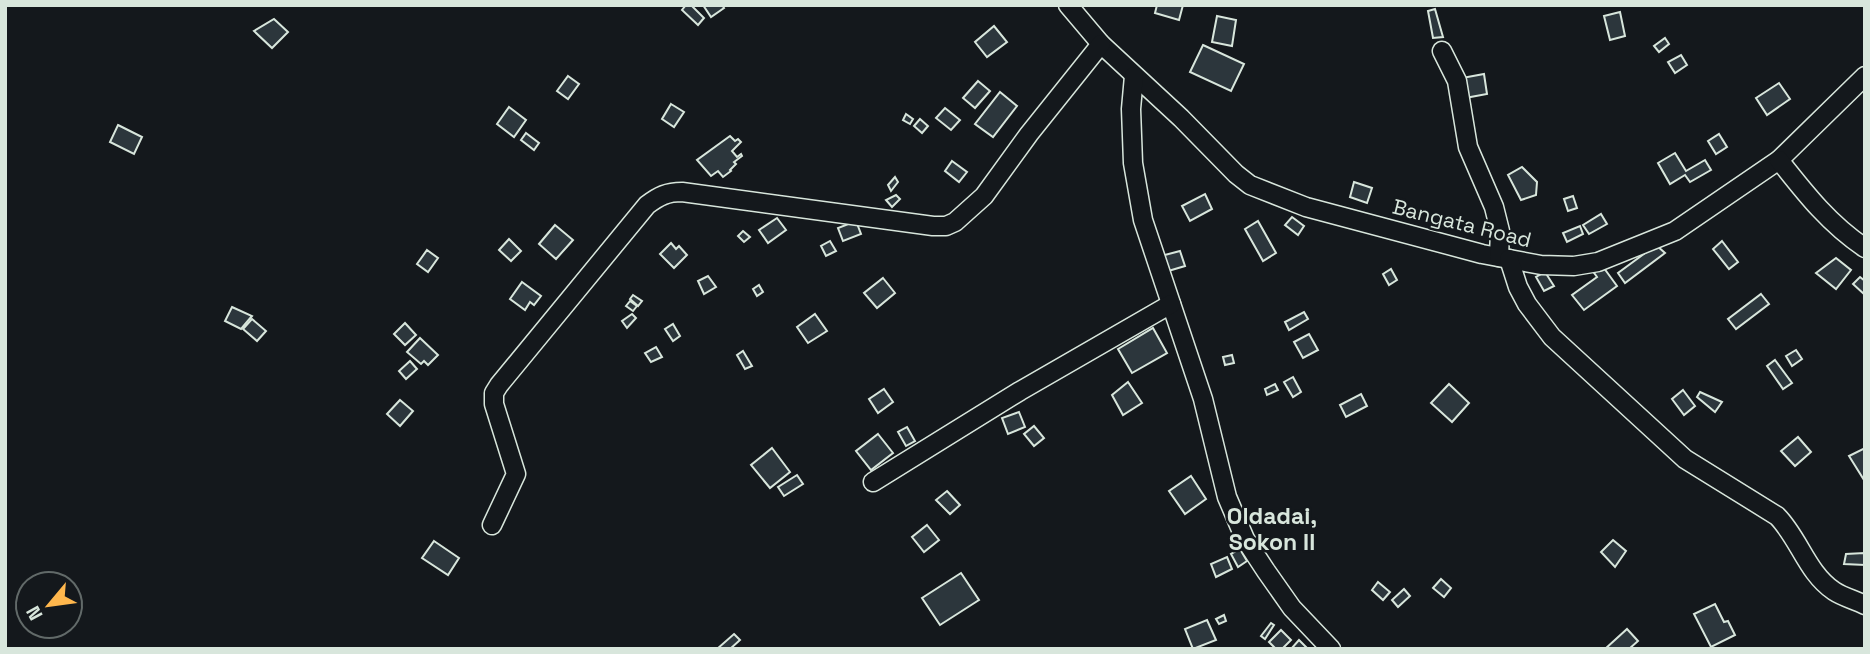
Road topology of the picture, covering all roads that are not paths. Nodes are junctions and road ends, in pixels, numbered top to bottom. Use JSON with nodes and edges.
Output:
{"nodes":[{"id":1,"x":1068,"y":5,"type":"edge"},
{"id":2,"x":1101,"y":44,"type":"junction"},
{"id":3,"x":1442,"y":51,"type":"dead end"},
{"id":4,"x":1134,"y":76,"type":"junction"},
{"id":5,"x":1865,"y":76,"type":"edge"},
{"id":6,"x":1779,"y":160,"type":"junction"},
{"id":7,"x":1865,"y":248,"type":"edge"},
{"id":8,"x":1504,"y":258,"type":"junction"},
{"id":9,"x":1171,"y":304,"type":"junction"},
{"id":10,"x":873,"y":482,"type":"dead end"},
{"id":11,"x":492,"y":525,"type":"dead end"},
{"id":12,"x":1865,"y":604,"type":"edge"},
{"id":13,"x":1331,"y":649,"type":"edge"}],
"edges":[{"from":1,"to":2,"type":"street","name":"Bangata Road"},
{"from":2,"to":4,"type":"street","name":"Bangata Road"},
{"from":2,"to":11,"type":"street"},
{"from":3,"to":8,"type":"street"},
{"from":4,"to":8,"type":"street","name":"Bangata Road"},
{"from":4,"to":9,"type":"street"},
{"from":5,"to":6,"type":"street","name":"Bangata Road"},
{"from":6,"to":7,"type":"street"},
{"from":6,"to":8,"type":"street","name":"Bangata Road"},
{"from":8,"to":12,"type":"street"},
{"from":9,"to":10,"type":"street"},
{"from":9,"to":13,"type":"street"}]}
